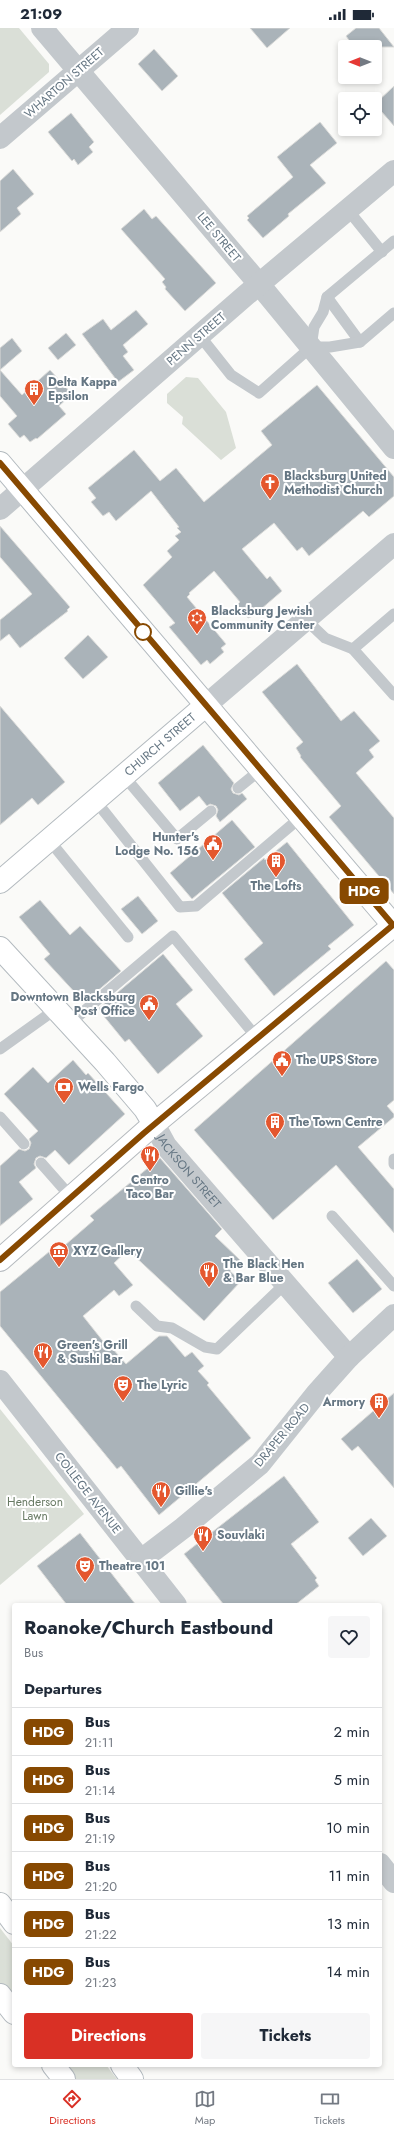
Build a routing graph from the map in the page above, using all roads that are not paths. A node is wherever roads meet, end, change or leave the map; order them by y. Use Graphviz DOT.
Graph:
graph roads {
  1 [pos="42,28"];
  2 [pos="128,28"];
  3 [pos="78,71"];
  4 [pos="0,138"];
  5 [pos="394,171"];
  6 [pos="348,210"];
  7 [pos="394,241"];
  8 [pos="382,252"];
  9 [pos="259,284"];
  10 [pos="327,297"];
  11 [pos="394,313"];
  12 [pos="200,336"];
  13 [pos="360,342"];
  14 [pos="311,347"];
  15 [pos="394,448"];
  16 [pos="0,463"];
  17 [pos="23,490"];
  18 [pos="0,510"];
  19 [pos="394,544"];
  20 [pos="394,614"];
  21 [pos="305,619"];
  22 [pos="353,649"];
  23 [pos="394,695"];
  24 [pos="205,706"];
  25 [pos="260,770"];
  26 [pos="124,776"];
  27 [pos="238,788"];
  28 [pos="95,800"];
  29 [pos="211,811"];
  30 [pos="301,817"];
  31 [pos="49,840"];
  32 [pos="0,882"];
  33 [pos="394,926"];
  34 [pos="128,937"];
  35 [pos="0,948"];
  36 [pos="63,1016"];
  37 [pos="258,1039"];
  38 [pos="0,1049"];
  39 [pos="0,1117"];
  40 [pos="154,1124"];
  41 [pos="24,1144"];
  42 [pos="394,1158"];
  43 [pos="41,1163"];
  44 [pos="394,1164"];
  45 [pos="71,1197"];
  46 [pos="332,1216"];
  47 [pos="0,1260"];
  48 [pos="286,1283"];
  49 [pos="394,1286"];
  50 [pos="136,1306"];
  51 [pos="394,1315"];
  52 [pos="349,1357"];
  53 [pos="0,1381"];
  54 [pos="141,1560"];
  55 [pos="174,1603"];
  56 [pos="382,1867"];
  57 [pos="394,1882"];
  58 [pos="0,1904"];
  59 [pos="12,1920"];
  60 [pos="0,1995"];
  61 [pos="12,2010"];
  62 [pos="55,2067"];
  63 [pos="123,2067"];
  64 [pos="64,2079"];
  65 [pos="132,2079"];
  1 -- 3 [label="street, LEE STREET"];
  2 -- 3 [label="street, WHARTON STREET"];
  3 -- 4 [label="street, WHARTON STREET"];
  3 -- 9 [label="street, LEE STREET"];
  5 -- 6 [label="street, PENN STREET"];
  6 -- 8 [label="lane"];
  6 -- 9 [label="street, PENN STREET"];
  7 -- 8 [label="lane"];
  8 -- 10 [label="lane"];
  9 -- 12 [label="street, PENN STREET"];
  9 -- 14 [label="street, LEE STREET"];
  10 -- 13 [label="lane"];
  10 -- 14 [label="lane"];
  11 -- 13 [label="lane"];
  12 -- 14 [label="lane"];
  12 -- 17 [label="street, PENN STREET"];
  13 -- 14 [label="lane"];
  14 -- 15 [label="street, LEE STREET"];
  16 -- 17 [label="main road"];
  17 -- 18 [label="street, PENN STREET"];
  17 -- 24 [label="main road"];
  19 -- 21 [label="street, CHURCH STREET"];
  20 -- 22 [label="lane"];
  21 -- 22 [label="lane"];
  21 -- 24 [label="street, CHURCH STREET"];
  22 -- 23 [label="lane"];
  24 -- 25 [label="main road"];
  24 -- 26 [label="main road, CHURCH STREET"];
  25 -- 27 [label="lane"];
  25 -- 30 [label="main road"];
  26 -- 28 [label="main road, CHURCH STREET"];
  26 -- 29 [label="lane"];
  28 -- 30 [label="lane"];
  28 -- 31 [label="main road, CHURCH STREET"];
  30 -- 33 [label="main road"];
  31 -- 32 [label="main road, CHURCH STREET"];
  31 -- 34 [label="lane"];
  33 -- 37 [label="main road"];
  35 -- 36 [label="main road, JACKSON STREET"];
  36 -- 37 [label="lane"];
  36 -- 38 [label="lane"];
  36 -- 40 [label="main road, JACKSON STREET"];
  37 -- 40 [label="main road"];
  39 -- 41 [label="lane"];
  40 -- 45 [label="main road"];
  40 -- 48 [label="street, JACKSON STREET"];
  42 -- 44 [label="lane"];
  43 -- 45 [label="lane"];
  45 -- 47 [label="main road"];
  46 -- 49 [label="lane"];
  48 -- 50 [label="lane"];
  48 -- 52 [label="street, JACKSON STREET"];
  51 -- 52 [label="street, DRAPER ROAD"];
  52 -- 54 [label="street, DRAPER ROAD"];
  53 -- 54 [label="street, COLLEGE AVENUE"];
  54 -- 55 [label="street, COLLEGE AVENUE"];
  56 -- 57 [label="street"];
  58 -- 59 [label="main road"];
  60 -- 61 [label="main road"];
  62 -- 64 [label="main road"];
  63 -- 65 [label="main road"];
}
